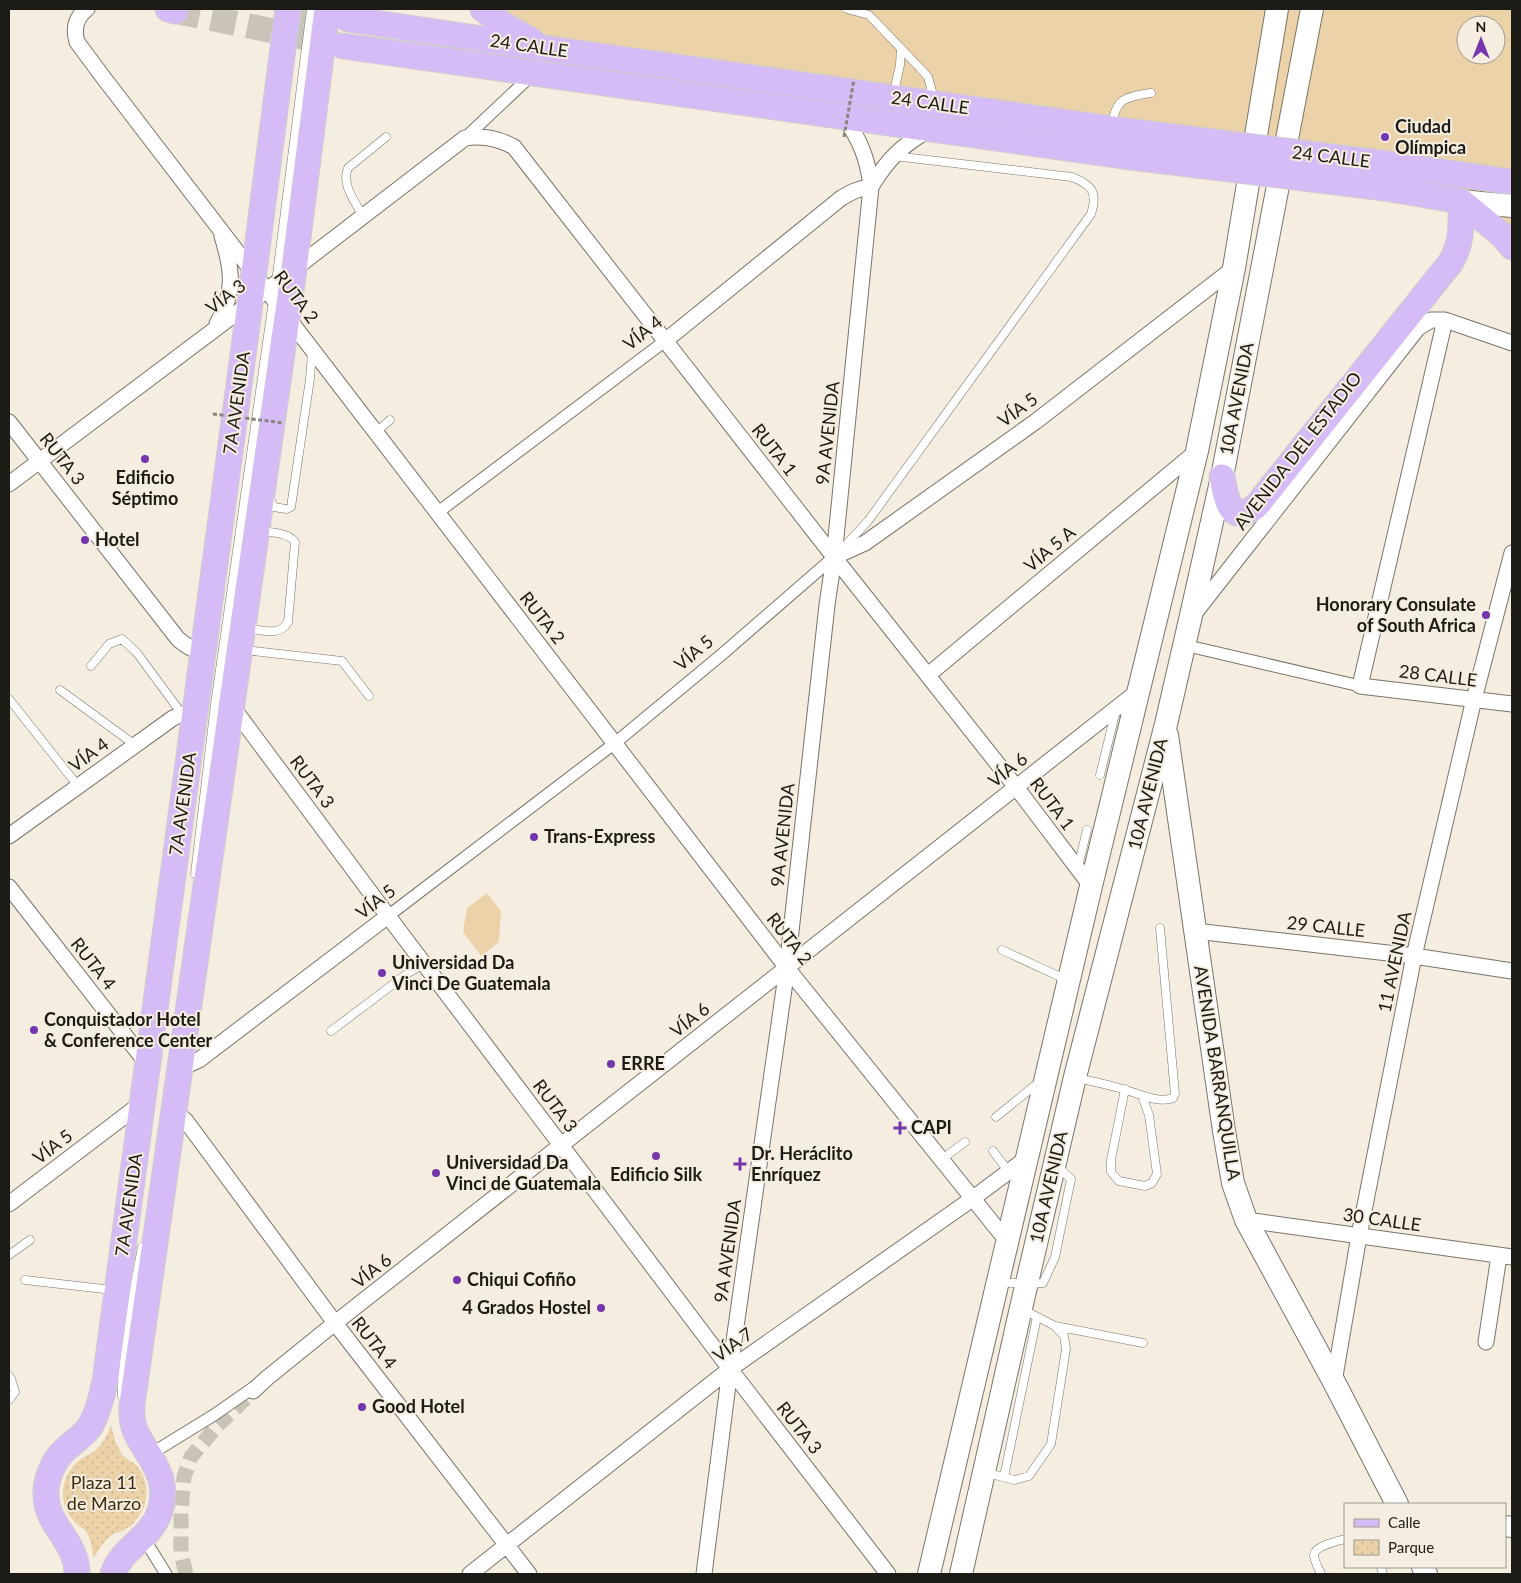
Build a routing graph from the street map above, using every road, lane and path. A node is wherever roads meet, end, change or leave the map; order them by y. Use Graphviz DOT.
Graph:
graph roads {
  1 [pos="87,9"];
  2 [pos="288,9"];
  3 [pos="311,9"];
  4 [pos="388,9"];
  5 [pos="483,9"];
  6 [pos="847,9"];
  7 [pos="1277,9"];
  8 [pos="1312,9"];
  9 [pos="870,12"];
  10 [pos="345,16"];
  11 [pos="1272,37"];
  12 [pos="1306,42"];
  13 [pos="343,46"];
  14 [pos="901,48"];
  15 [pos="550,49"];
  16 [pos="534,73"];
  17 [pos="854,79"];
  18 [pos="1151,93"];
  19 [pos="893,98"];
  20 [pos="935,104"];
  21 [pos="844,127"];
  22 [pos="931,129"];
  23 [pos="1119,130"];
  24 [pos="386,137"];
  25 [pos="465,138"];
  26 [pos="893,156"];
  27 [pos="1512,182"];
  28 [pos="871,187"];
  29 [pos="1461,201"];
  30 [pos="1512,206"];
  31 [pos="363,216"];
  32 [pos="220,230"];
  33 [pos="1512,247"];
  34 [pos="1234,268"];
  35 [pos="271,290"];
  36 [pos="1445,320"];
  37 [pos="214,330"];
  38 [pos="665,341"];
  39 [pos="1512,343"];
  40 [pos="312,350"];
  41 [pos="213,414"];
  42 [pos="390,420"];
  43 [pos="9,422"];
  44 [pos="284,423"];
  45 [pos="376,432"];
  46 [pos="1197,451"];
  47 [pos="40,460"];
  48 [pos="1222,477"];
  49 [pos="9,484"];
  50 [pos="262,486"];
  51 [pos="438,513"];
  52 [pos="256,531"];
  53 [pos="1512,553"];
  54 [pos="834,557"];
  55 [pos="1190,620"];
  56 [pos="241,639"];
  57 [pos="1184,645"];
  58 [pos="203,653"];
  59 [pos="90,666"];
  60 [pos="928,675"];
  61 [pos="1360,686"];
  62 [pos="60,690"];
  63 [pos="1137,692"];
  64 [pos="369,696"];
  65 [pos="9,699"];
  66 [pos="1474,700"];
  67 [pos="1512,704"];
  68 [pos="232,705"];
  69 [pos="1117,708"];
  70 [pos="188,715"];
  71 [pos="1166,724"];
  72 [pos="615,743"];
  73 [pos="135,745"];
  74 [pos="1100,774"];
  75 [pos="78,786"];
  76 [pos="1016,787"];
  77 [pos="1087,830"];
  78 [pos="9,836"];
  79 [pos="1084,878"];
  80 [pos="195,879"];
  81 [pos="9,887"];
  82 [pos="388,916"];
  83 [pos="1160,928"];
  84 [pos="1196,931"];
  85 [pos="1002,950"];
  86 [pos="1414,956"];
  87 [pos="424,964"];
  88 [pos="787,968"];
  89 [pos="1512,971"];
  90 [pos="1069,980"];
  91 [pos="331,1031"];
  92 [pos="176,1034"];
  93 [pos="148,1065"];
  94 [pos="179,1069"];
  95 [pos="1046,1076"];
  96 [pos="1075,1077"];
  97 [pos="1125,1090"];
  98 [pos="1142,1096"];
  99 [pos="143,1102"];
  100 [pos="174,1110"];
  101 [pos="996,1116"];
  102 [pos="1034,1132"];
  103 [pos="965,1142"];
  104 [pos="561,1146"];
  105 [pos="993,1151"];
  106 [pos="1057,1155"];
  107 [pos="1027,1158"];
  108 [pos="942,1160"];
  109 [pos="1009,1172"];
  110 [pos="154,1195"];
  111 [pos="972,1199"];
  112 [pos="9,1204"];
  113 [pos="1246,1220"];
  114 [pos="1359,1236"];
  115 [pos="30,1240"];
  116 [pos="1007,1241"];
  117 [pos="144,1242"];
  118 [pos="9,1255"];
  119 [pos="1506,1256"];
  120 [pos="25,1280"];
  121 [pos="998,1282"];
  122 [pos="1026,1284"];
  123 [pos="118,1291"];
  124 [pos="1029,1313"];
  125 [pos="335,1323"];
  126 [pos="1054,1326"];
  127 [pos="1486,1342"];
  128 [pos="1143,1343"];
  129 [pos="730,1369"];
  130 [pos="9,1376"];
  131 [pos="267,1378"];
  132 [pos="1334,1382"];
  133 [pos="122,1383"];
  134 [pos="254,1391"];
  135 [pos="115,1395"];
  136 [pos="9,1400"];
  137 [pos="132,1420"];
  138 [pos="149,1455"];
  139 [pos="994,1474"];
  140 [pos="1396,1503"];
  141 [pos="142,1538"];
  142 [pos="1344,1538"];
  143 [pos="508,1546"];
  144 [pos="77,1574"];
  145 [pos="113,1574"];
  146 [pos="166,1574"];
  147 [pos="470,1574"];
  148 [pos="529,1574"];
  149 [pos="704,1574"];
  150 [pos="888,1574"];
  151 [pos="929,1574"];
  152 [pos="961,1574"];
  153 [pos="1321,1574"];
  1 -- 32 [label="street, RUTA 2"];
  2 -- 35 [label="main road, 7A AVENIDA"];
  3 -- 35 [label="lane"];
  4 -- 10 [label="main road"];
  5 -- 15 [label="main road"];
  6 -- 9 [label="lane"];
  7 -- 11 [label="main road, 10A AVENIDA"];
  8 -- 12 [label="main road, 10A AVENIDA"];
  9 -- 14 [label="lane"];
  10 -- 15 [label="main road, 24 CALLE"];
  10 -- 35 [label="main road, 7A AVENIDA"];
  11 -- 12 [label="main road"];
  11 -- 34 [label="main road, 10A AVENIDA"];
  12 -- 48 [label="main road, 10A AVENIDA"];
  13 -- 16 [label="main road, 24 CALLE"];
  14 -- 19 [label="lane"];
  14 -- 20 [label="lane"];
  15 -- 19 [label="main road, 24 CALLE"];
  16 -- 21 [label="main road, 24 CALLE"];
  16 -- 25 [label="street"];
  17 -- 21 [label="path, bridge"];
  18 -- 23 [label="lane"];
  19 -- 20 [label="main road, 24 CALLE"];
  20 -- 23 [label="main road, 24 CALLE"];
  21 -- 22 [label="main road, 24 CALLE"];
  21 -- 28 [label="street, 9A AVENIDA"];
  22 -- 26 [label="street, 9A AVENIDA"];
  22 -- 29 [label="main road, 24 CALLE, bridge"];
  23 -- 27 [label="main road, 24 CALLE, bridge"];
  24 -- 31 [label="lane"];
  25 -- 31 [label="street, VÍA 3"];
  25 -- 38 [label="street, RUTA 1"];
  26 -- 28 [label="street, 9A AVENIDA"];
  26 -- 54 [label="lane"];
  28 -- 38 [label="street, VÍA 4"];
  28 -- 54 [label="street, 9A AVENIDA"];
  29 -- 30 [label="main road"];
  29 -- 33 [label="main road"];
  29 -- 48 [label="main road"];
  31 -- 35 [label="street, VÍA 3"];
  32 -- 35 [label="street, RUTA 2"];
  32 -- 37 [label="street"];
  34 -- 46 [label="main road, 10A AVENIDA"];
  34 -- 54 [label="street, VÍA 5"];
  35 -- 37 [label="street, VÍA 3"];
  35 -- 40 [label="street, RUTA 2"];
  35 -- 50 [label="main road, 7A AVENIDA"];
  35 -- 58 [label="main road, 7A AVENIDA"];
  35 -- 80 [label="lane"];
  36 -- 39 [label="street"];
  36 -- 55 [label="street, AVENIDA DEL ESTADIO"];
  36 -- 61 [label="street"];
  37 -- 47 [label="street, VÍA 3"];
  38 -- 51 [label="street, VÍA 4"];
  38 -- 54 [label="street, RUTA 1"];
  40 -- 45 [label="street, RUTA 2"];
  40 -- 50 [label="lane"];
  41 -- 44 [label="path, bridge"];
  42 -- 45 [label="lane"];
  43 -- 47 [label="street, RUTA 3"];
  45 -- 51 [label="street, RUTA 2"];
  46 -- 60 [label="street, VÍA 5 A"];
  46 -- 63 [label="main road, 10A AVENIDA"];
  47 -- 49 [label="street, VÍA 3"];
  47 -- 58 [label="street, RUTA 3"];
  48 -- 55 [label="main road, 10A AVENIDA"];
  50 -- 52 [label="main road, 7A AVENIDA"];
  51 -- 72 [label="street, RUTA 2"];
  52 -- 56 [label="main road, 7A AVENIDA"];
  52 -- 56 [label="lane"];
  53 -- 66 [label="street, 11 AVENIDA"];
  54 -- 60 [label="street, RUTA 1"];
  54 -- 72 [label="street, VÍA 5"];
  54 -- 88 [label="street, 9A AVENIDA"];
  55 -- 57 [label="main road, 10A AVENIDA"];
  56 -- 64 [label="lane"];
  56 -- 68 [label="main road, 7A AVENIDA"];
  57 -- 61 [label="street"];
  57 -- 71 [label="main road, 10A AVENIDA"];
  58 -- 70 [label="main road, 7A AVENIDA"];
  59 -- 70 [label="lane"];
  60 -- 76 [label="street, RUTA 1"];
  61 -- 66 [label="street, 28 CALLE"];
  62 -- 73 [label="lane"];
  63 -- 69 [label="street, VÍA 6"];
  63 -- 79 [label="main road, 10A AVENIDA"];
  65 -- 75 [label="lane"];
  66 -- 67 [label="street, 28 CALLE"];
  66 -- 86 [label="street, 11 AVENIDA"];
  68 -- 82 [label="street, RUTA 3"];
  68 -- 94 [label="main road, 7A AVENIDA"];
  69 -- 74 [label="lane"];
  69 -- 76 [label="street, VÍA 6"];
  70 -- 73 [label="street, VÍA 4"];
  70 -- 93 [label="main road, 7A AVENIDA"];
  71 -- 84 [label="main road, AVENIDA BARRANQUILLA"];
  71 -- 96 [label="main road, 10A AVENIDA"];
  72 -- 82 [label="street, VÍA 5"];
  72 -- 88 [label="street, RUTA 2"];
  73 -- 75 [label="street, VÍA 4"];
  75 -- 78 [label="street, VÍA 4"];
  76 -- 79 [label="street, RUTA 1"];
  76 -- 88 [label="street, VÍA 6"];
  77 -- 79 [label="lane"];
  79 -- 90 [label="main road, 10A AVENIDA"];
  81 -- 93 [label="street, RUTA 4"];
  82 -- 87 [label="street, RUTA 3"];
  82 -- 94 [label="street, VÍA 5"];
  83 -- 98 [label="lane"];
  84 -- 86 [label="street, 29 CALLE"];
  84 -- 113 [label="main road, AVENIDA BARRANQUILLA"];
  85 -- 90 [label="lane"];
  86 -- 89 [label="street, 29 CALLE"];
  86 -- 114 [label="street, 11 AVENIDA"];
  87 -- 91 [label="lane"];
  87 -- 104 [label="street, RUTA 3"];
  88 -- 104 [label="street, VÍA 6"];
  88 -- 108 [label="street, RUTA 2"];
  88 -- 129 [label="street, 9A AVENIDA"];
  90 -- 95 [label="main road, 10A AVENIDA"];
  92 -- 110 [label="lane"];
  93 -- 99 [label="main road, 7A AVENIDA"];
  94 -- 100 [label="main road, 7A AVENIDA"];
  95 -- 101 [label="lane"];
  95 -- 102 [label="main road, 10A AVENIDA"];
  96 -- 97 [label="lane"];
  96 -- 106 [label="main road, 10A AVENIDA"];
  97 -- 98 [label="lane"];
  97 -- 98 [label="lane"];
  99 -- 112 [label="street, VÍA 5"];
  99 -- 123 [label="main road, 7A AVENIDA"];
  100 -- 125 [label="street, RUTA 4"];
  100 -- 137 [label="main road, 7A AVENIDA"];
  102 -- 106 [label="main road"];
  102 -- 107 [label="main road, 10A AVENIDA"];
  103 -- 108 [label="lane"];
  104 -- 125 [label="street, VÍA 6"];
  104 -- 129 [label="street, RUTA 3"];
  105 -- 109 [label="lane"];
  106 -- 122 [label="main road, 10A AVENIDA"];
  107 -- 109 [label="street, VÍA 7"];
  107 -- 116 [label="main road, 10A AVENIDA"];
  108 -- 111 [label="street, RUTA 2"];
  109 -- 111 [label="street, VÍA 7"];
  111 -- 116 [label="street, RUTA 2"];
  111 -- 129 [label="street, VÍA 7"];
  113 -- 114 [label="street, 30 CALLE"];
  113 -- 132 [label="main road, AVENIDA BARRANQUILLA"];
  114 -- 119 [label="street, 30 CALLE"];
  114 -- 132 [label="street, 11 AVENIDA"];
  115 -- 118 [label="lane"];
  116 -- 121 [label="main road, 10A AVENIDA"];
  117 -- 133 [label="lane"];
  119 -- 127 [label="street"];
  120 -- 123 [label="lane"];
  121 -- 122 [label="lane"];
  121 -- 151 [label="main road, 10A AVENIDA"];
  122 -- 124 [label="main road, 10A AVENIDA"];
  123 -- 144 [label="main road, 7A AVENIDA"];
  124 -- 126 [label="lane"];
  124 -- 139 [label="main road, 10A AVENIDA"];
  125 -- 131 [label="street, VÍA 6"];
  125 -- 143 [label="street, RUTA 4"];
  126 -- 128 [label="lane"];
  126 -- 139 [label="lane"];
  129 -- 143 [label="street, VÍA 7"];
  129 -- 149 [label="street, 9A AVENIDA"];
  129 -- 150 [label="street, RUTA 3"];
  130 -- 136 [label="lane"];
  131 -- 134 [label="street, VÍA 6"];
  131 -- 138 [label="street, VÍA 6"];
  132 -- 140 [label="main road, AVENIDA BARRANQUILLA"];
  133 -- 135 [label="lane"];
  133 -- 137 [label="lane"];
  137 -- 138 [label="main road, 7A AVENIDA"];
  138 -- 141 [label="main road, 7A AVENIDA"];
  139 -- 152 [label="main road, 10A AVENIDA"];
  141 -- 145 [label="main road, 7A AVENIDA"];
  141 -- 146 [label="street"];
  142 -- 153 [label="lane"];
  143 -- 147 [label="street, VÍA 7"];
  143 -- 148 [label="street, RUTA 4"];
}
